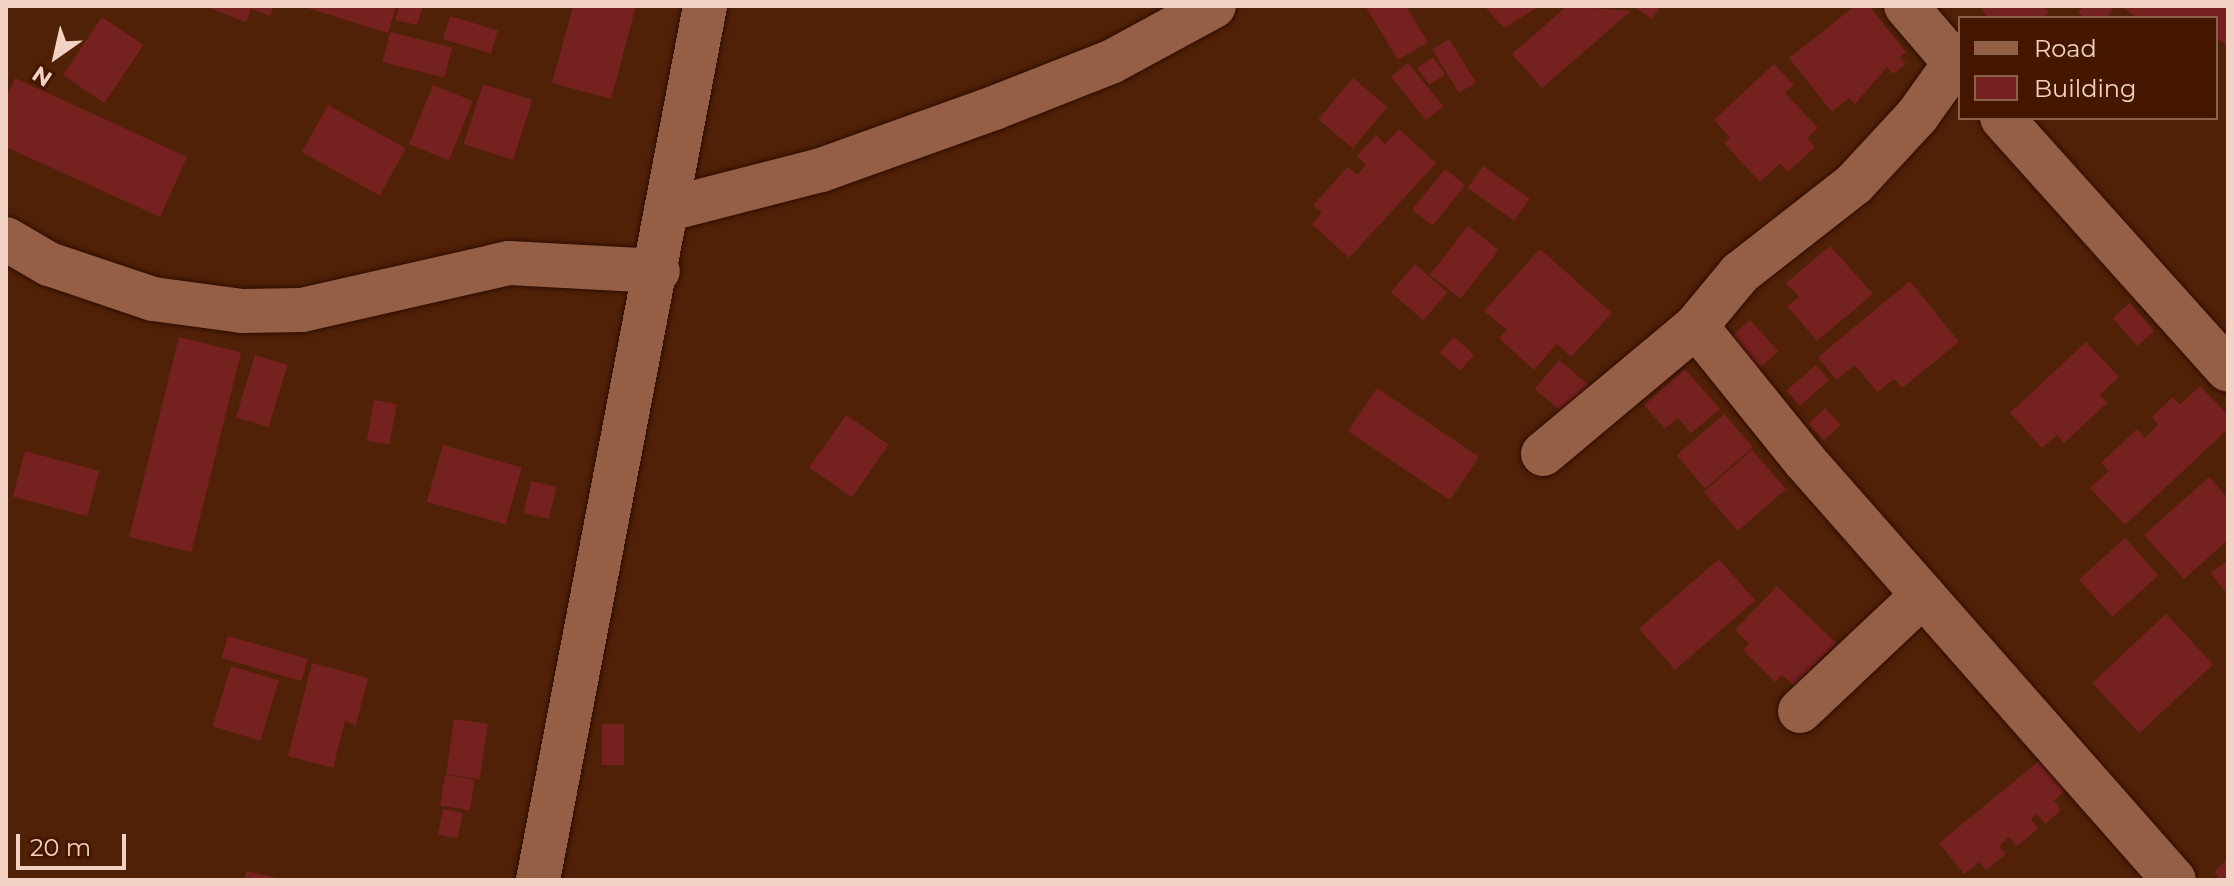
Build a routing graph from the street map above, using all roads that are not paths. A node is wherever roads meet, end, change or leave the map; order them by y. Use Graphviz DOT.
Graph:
graph roads {
  1 [pos="705,6"];
  2 [pos="1214,6"];
  3 [pos="1906,6"];
  4 [pos="1957,66"];
  5 [pos="2004,120"];
  6 [pos="669,209"];
  7 [pos="6,239"];
  8 [pos="658,271"];
  9 [pos="1696,326"];
  10 [pos="2228,370"];
  11 [pos="1543,454"];
  12 [pos="1923,595"];
  13 [pos="1800,711"];
  14 [pos="538,880"];
  15 [pos="2174,880"];
  1 -- 6 [label="street"];
  2 -- 6 [label="street"];
  3 -- 4 [label="street"];
  4 -- 9 [label="street"];
  5 -- 10 [label="street"];
  6 -- 8 [label="street"];
  7 -- 8 [label="street"];
  8 -- 14 [label="street"];
  9 -- 11 [label="street"];
  9 -- 12 [label="street"];
  12 -- 13 [label="street"];
  12 -- 15 [label="street"];
}
